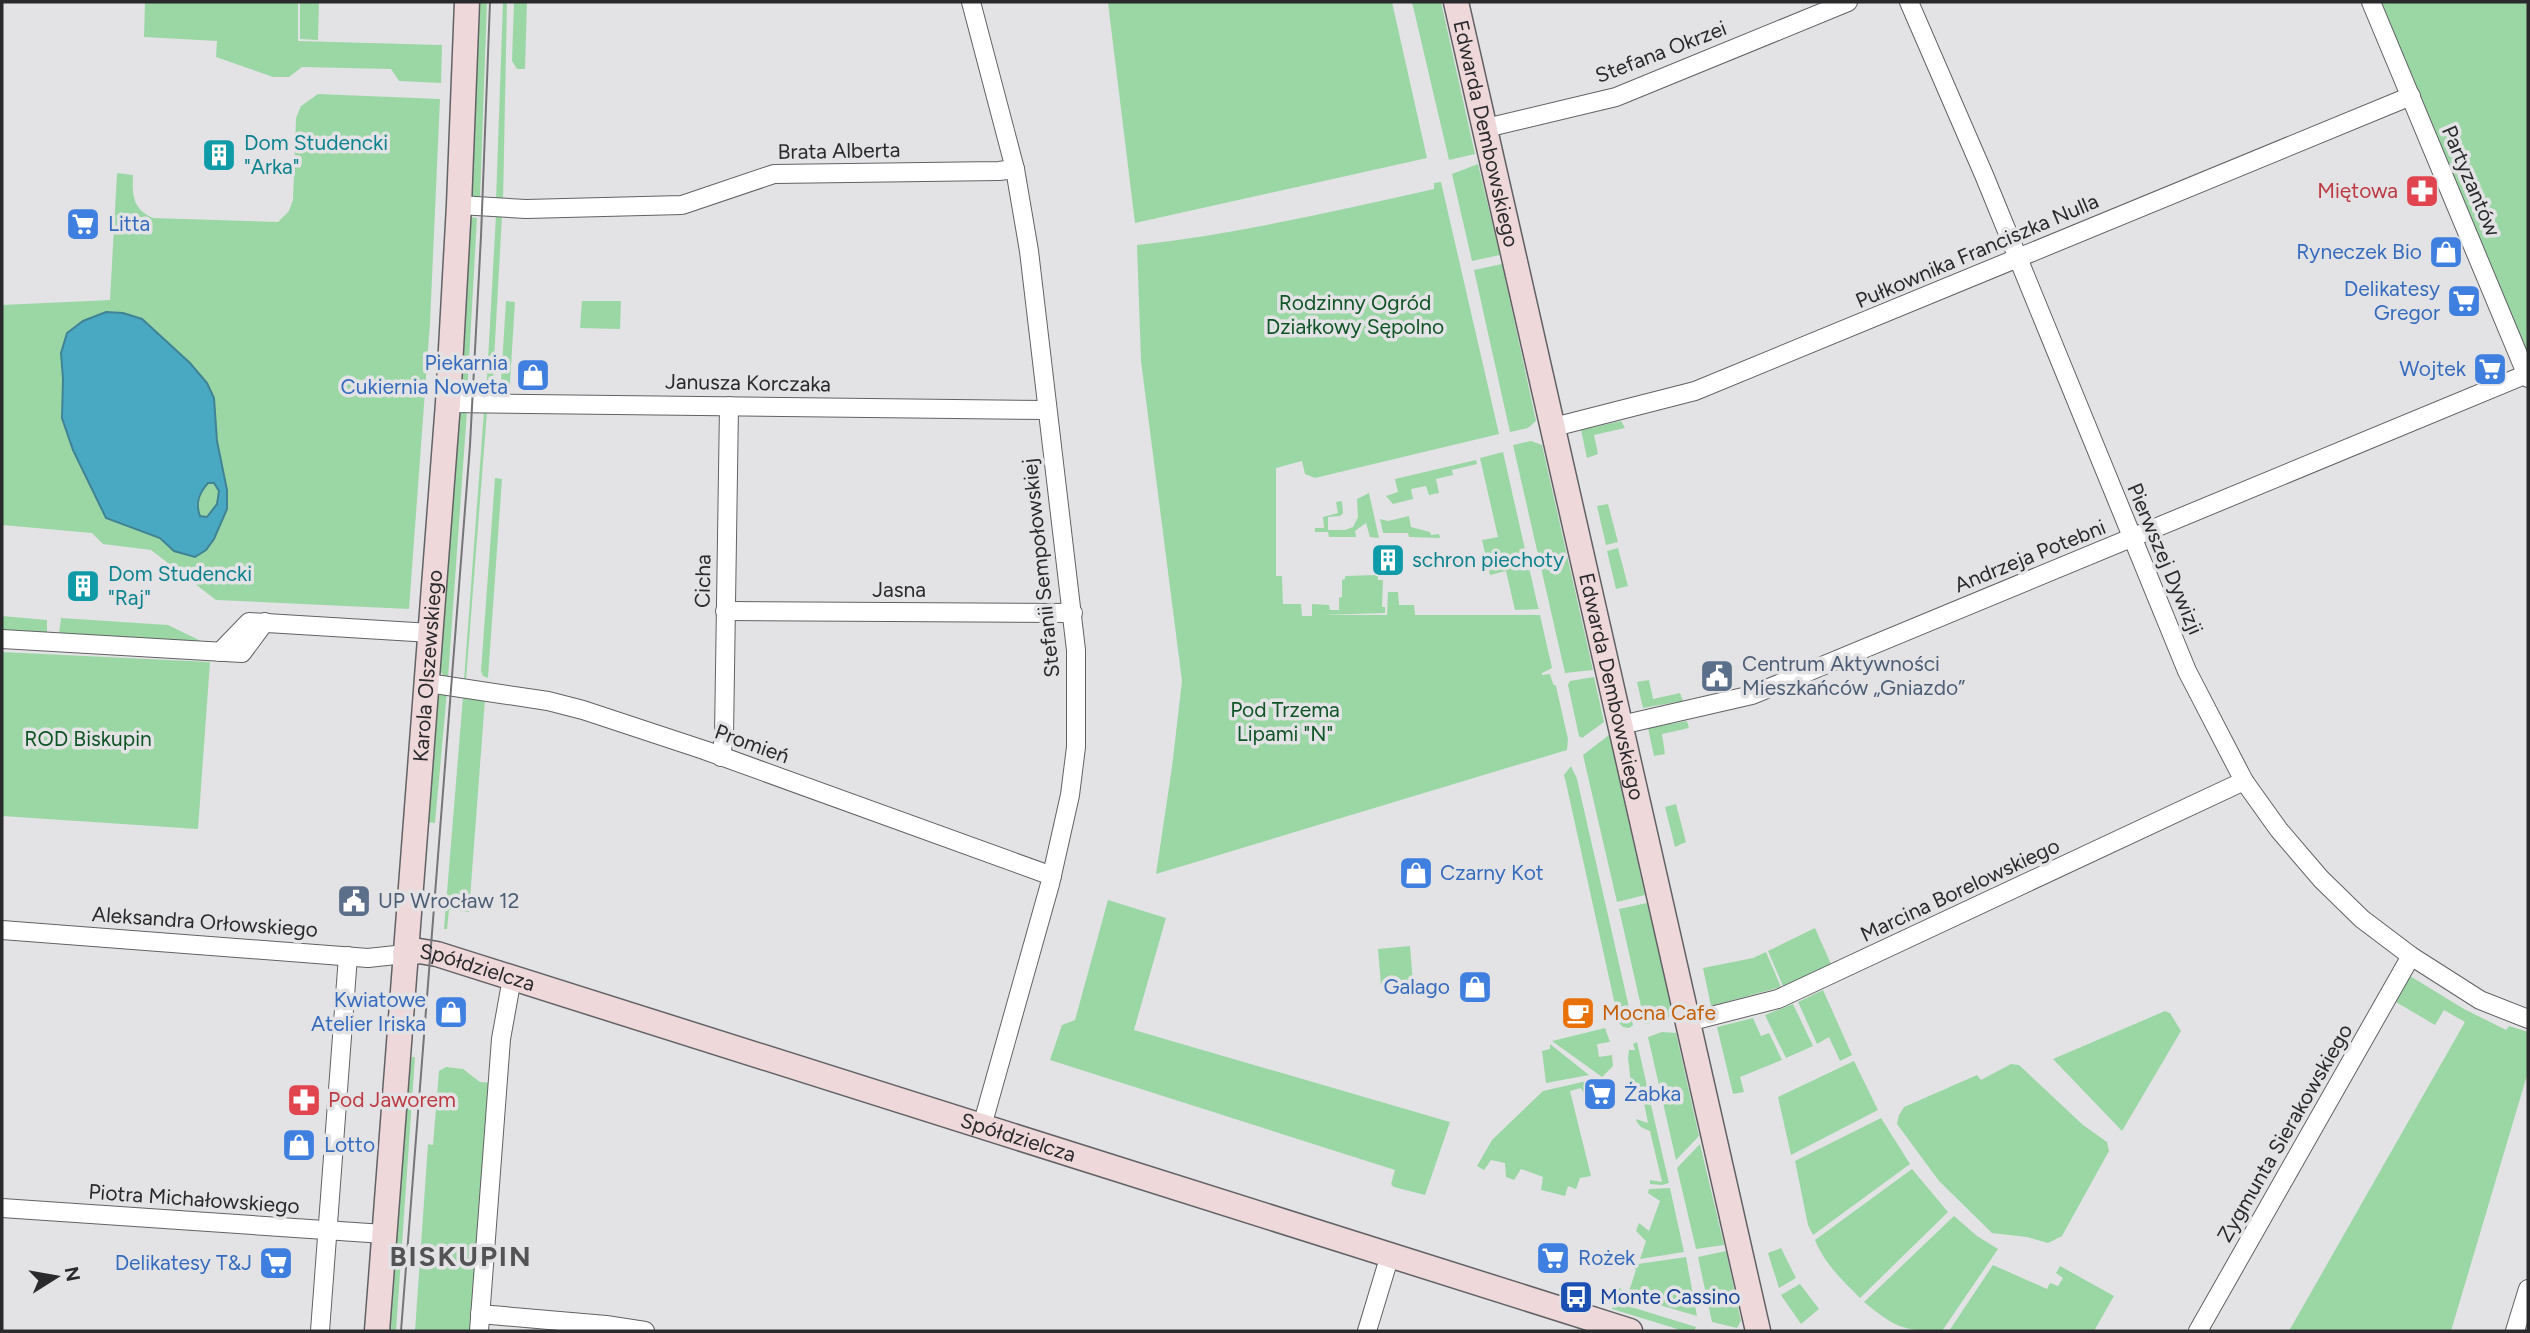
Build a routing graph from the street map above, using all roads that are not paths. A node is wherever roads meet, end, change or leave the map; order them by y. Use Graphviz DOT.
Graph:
graph roads {
  1 [pos="467,2"];
  2 [pos="971,2"];
  3 [pos="1456,2"];
  4 [pos="1848,2"];
  5 [pos="1909,2"];
  6 [pos="2371,2"];
  7 [pos="2411,96"];
  8 [pos="1486,128"];
  9 [pos="1016,169"];
  10 [pos="459,205"];
  11 [pos="2018,258"];
  12 [pos="2527,376"];
  13 [pos="448,403"];
  14 [pos="729,406"];
  15 [pos="1047,410"];
  16 [pos="1553,427"];
  17 [pos="2132,539"];
  18 [pos="725,611"];
  19 [pos="1073,613"];
  20 [pos="431,633"];
  21 [pos="2,639"];
  22 [pos="428,683"];
  23 [pos="1622,725"];
  24 [pos="721,757"];
  25 [pos="2244,781"];
  26 [pos="1052,876"];
  27 [pos="2,930"];
  28 [pos="405,954"];
  29 [pos="348,956"];
  30 [pos="2411,957"];
  31 [pos="512,978"];
  32 [pos="2528,1019"];
  33 [pos="1688,1022"];
  34 [pos="982,1126"];
  35 [pos="2,1208"];
  36 [pos="327,1231"];
  37 [pos="383,1234"];
  38 [pos="1390,1255"];
  39 [pos="2528,1289"];
  40 [pos="480,1323"];
  41 [pos="320,1331"];
  42 [pos="377,1331"];
  43 [pos="645,1331"];
  44 [pos="1367,1331"];
  45 [pos="1630,1331"];
  46 [pos="1758,1331"];
  47 [pos="2198,1331"];
  48 [pos="2515,1331"];
  1 -- 10 [label="street, Karola Olszewskiego"];
  2 -- 9 [label="street, Stefanii Sempołowskiej"];
  3 -- 8 [label="street, Edwarda Dembowskiego"];
  4 -- 8 [label="street, Stefana Okrzei"];
  5 -- 11 [label="street, Pierwszej Dywizji"];
  6 -- 7 [label="street, Partyzantów"];
  7 -- 11 [label="street, Pułkownika Franciszka Nulla"];
  7 -- 12 [label="street, Partyzantów"];
  8 -- 16 [label="street, Edwarda Dembowskiego"];
  9 -- 10 [label="street, Brata Alberta"];
  9 -- 15 [label="street, Stefanii Sempołowskiej"];
  10 -- 13 [label="street, Karola Olszewskiego"];
  11 -- 16 [label="street, Pułkownika Franciszka Nulla"];
  11 -- 17 [label="street, Pierwszej Dywizji"];
  12 -- 17 [label="street, Andrzeja Potebni"];
  13 -- 14 [label="street, Janusza Korczaka"];
  13 -- 20 [label="street, Karola Olszewskiego"];
  14 -- 15 [label="street, Janusza Korczaka"];
  14 -- 18 [label="street, Cicha"];
  15 -- 19 [label="street, Stefanii Sempołowskiej"];
  16 -- 23 [label="street, Edwarda Dembowskiego"];
  17 -- 23 [label="street, Andrzeja Potebni"];
  17 -- 25 [label="street, Pierwszej Dywizji"];
  18 -- 19 [label="street, Jasna"];
  18 -- 24 [label="street, Cicha"];
  19 -- 26 [label="street, Stefanii Sempołowskiej"];
  20 -- 21 [label="street"];
  20 -- 22 [label="street, Karola Olszewskiego"];
  22 -- 24 [label="street, Promień"];
  22 -- 28 [label="street, Karola Olszewskiego"];
  23 -- 33 [label="street, Edwarda Dembowskiego"];
  24 -- 26 [label="street, Promień"];
  25 -- 30 [label="street, Pierwszej Dywizji"];
  25 -- 33 [label="street, Marcina Borelowskiego"];
  26 -- 34 [label="street, Stefanii Sempołowskiej"];
  27 -- 29 [label="street, Aleksandra Orłowskiego"];
  28 -- 29 [label="street, Aleksandra Orłowskiego"];
  28 -- 31 [label="street, Spółdzielcza"];
  28 -- 37 [label="street, Karola Olszewskiego"];
  29 -- 36 [label="street"];
  30 -- 32 [label="street, Pierwszej Dywizji"];
  30 -- 47 [label="street, Zygmunta Sierakowskiego"];
  31 -- 34 [label="street, Spółdzielcza"];
  31 -- 40 [label="street"];
  33 -- 46 [label="street, Edwarda Dembowskiego"];
  34 -- 38 [label="street, Spółdzielcza"];
  35 -- 36 [label="street, Piotra Michałowskiego"];
  36 -- 37 [label="street, Piotra Michałowskiego"];
  36 -- 41 [label="street"];
  37 -- 42 [label="street, Karola Olszewskiego"];
  38 -- 44 [label="street"];
  38 -- 45 [label="street, Spółdzielcza"];
  39 -- 48 [label="street"];
  40 -- 43 [label="street"];
}
